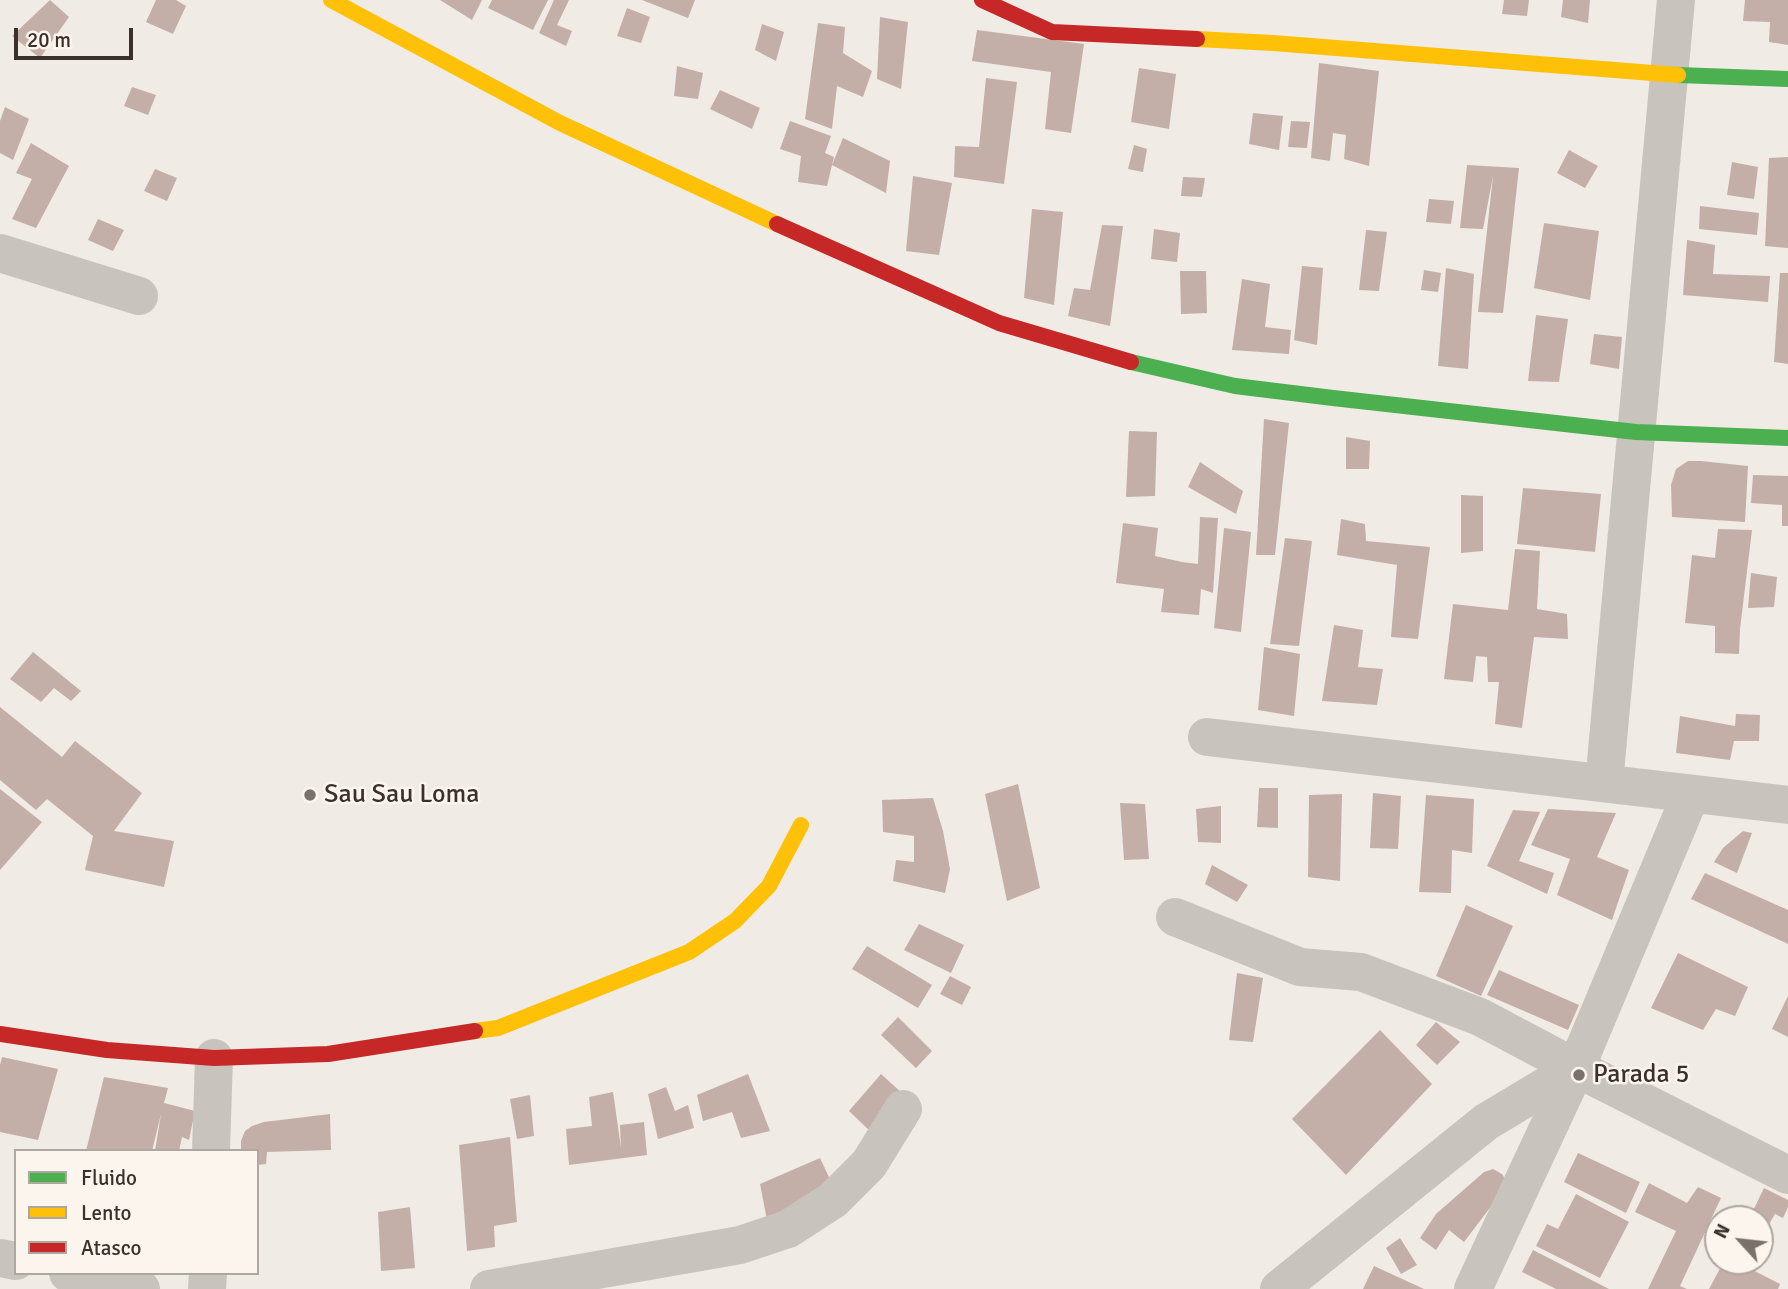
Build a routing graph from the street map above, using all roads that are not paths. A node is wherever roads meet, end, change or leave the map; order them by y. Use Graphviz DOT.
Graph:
graph roads {
  1 [pos="331,0"];
  2 [pos="982,0"];
  3 [pos="1676,0"];
  4 [pos="1669,75"];
  5 [pos="1788,79"];
  6 [pos="0,253"];
  7 [pos="139,296"];
  8 [pos="1636,432"];
  9 [pos="1788,438"];
  10 [pos="1207,737"];
  11 [pos="1604,783"];
  12 [pos="1691,794"];
  13 [pos="1788,805"];
  14 [pos="801,825"];
  15 [pos="1175,917"];
  16 [pos="0,1034"];
  17 [pos="214,1058"];
  18 [pos="1576,1068"];
  19 [pos="903,1109"];
  20 [pos="211,1149"];
  21 [pos="1788,1175"];
  22 [pos="77,1275"];
  23 [pos="141,1289"];
  24 [pos="489,1289"];
  25 [pos="1279,1289"];
  26 [pos="1474,1289"];
  1 -- 8 [label="street"];
  2 -- 4 [label="street"];
  3 -- 4 [label="street"];
  4 -- 5 [label="street"];
  4 -- 8 [label="street"];
  6 -- 7 [label="street"];
  8 -- 9 [label="street"];
  8 -- 11 [label="street"];
  10 -- 11 [label="street"];
  11 -- 12 [label="street"];
  12 -- 13 [label="street"];
  12 -- 18 [label="street"];
  14 -- 17 [label="street"];
  15 -- 18 [label="street"];
  16 -- 17 [label="street"];
  17 -- 20 [label="street"];
  18 -- 21 [label="street"];
  18 -- 25 [label="street"];
  18 -- 26 [label="street"];
  19 -- 24 [label="street"];
  22 -- 23 [label="street"];
}
